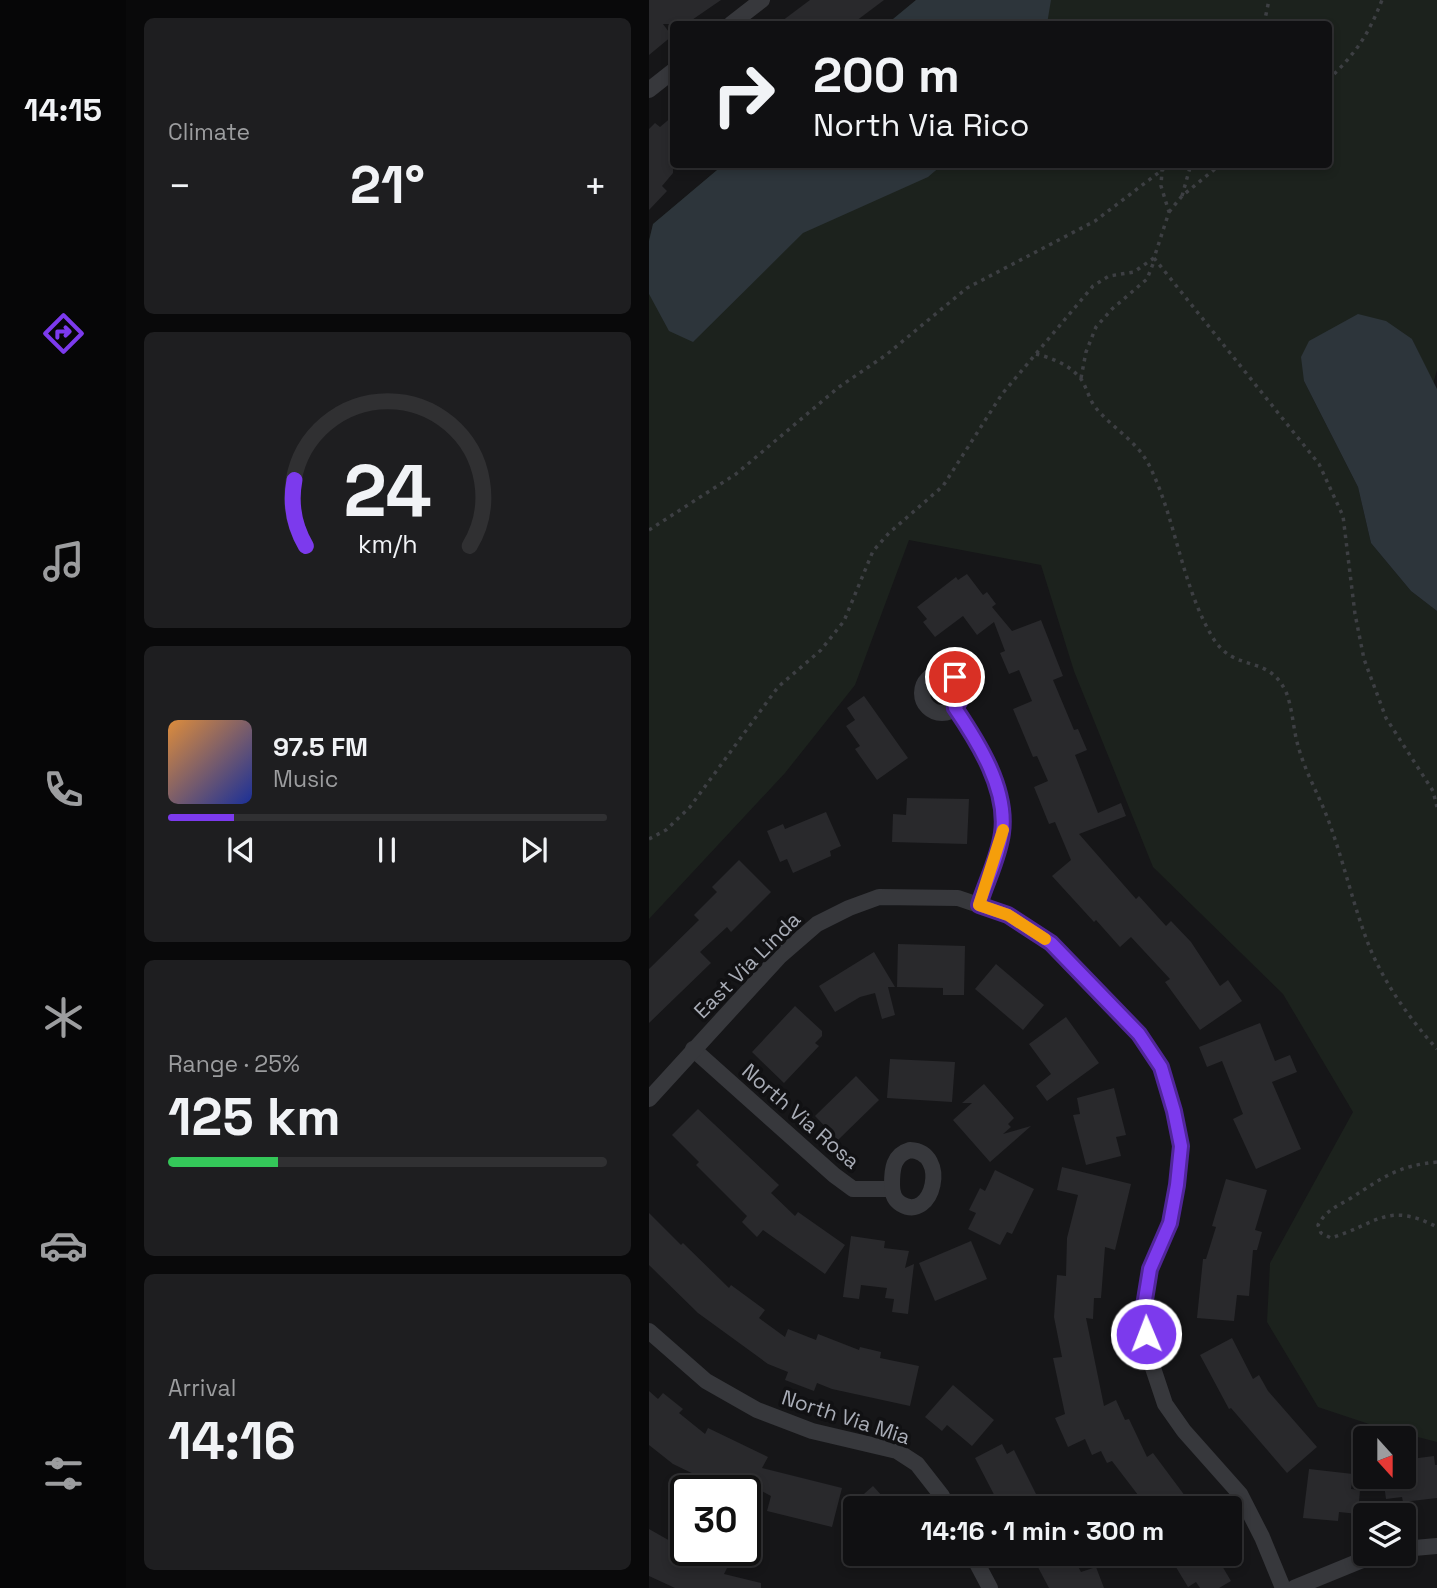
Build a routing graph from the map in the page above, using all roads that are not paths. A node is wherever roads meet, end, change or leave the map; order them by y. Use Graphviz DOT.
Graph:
graph roads {
  1 [pos="762,0"];
  2 [pos="735,21"];
  3 [pos="670,73"];
  4 [pos="649,90"];
  5 [pos="955,708"];
  6 [pos="979,905"];
  7 [pos="693,1049"];
  8 [pos="649,1099"];
  9 [pos="892,1189"];
  10 [pos="649,1331"];
  11 [pos="942,1496"];
  12 [pos="1437,1546"];
  13 [pos="1416,1548"];
  14 [pos="1353,1564"];
  15 [pos="978,1566"];
  16 [pos="990,1588"];
  17 [pos="1283,1588"];
  18 [pos="1294,1588"];
  1 -- 2 [label="street"];
  3 -- 4 [label="street"];
  5 -- 6 [label="street"];
  6 -- 7 [label="street, East Via Linda"];
  6 -- 17 [label="street, East Via Linda"];
  7 -- 8 [label="street, East Via Linda"];
  7 -- 9 [label="street, North Via Rosa"];
  10 -- 11 [label="street, North Via Mia"];
  12 -- 13 [label="street"];
  14 -- 18 [label="street"];
  15 -- 16 [label="street"];
}
